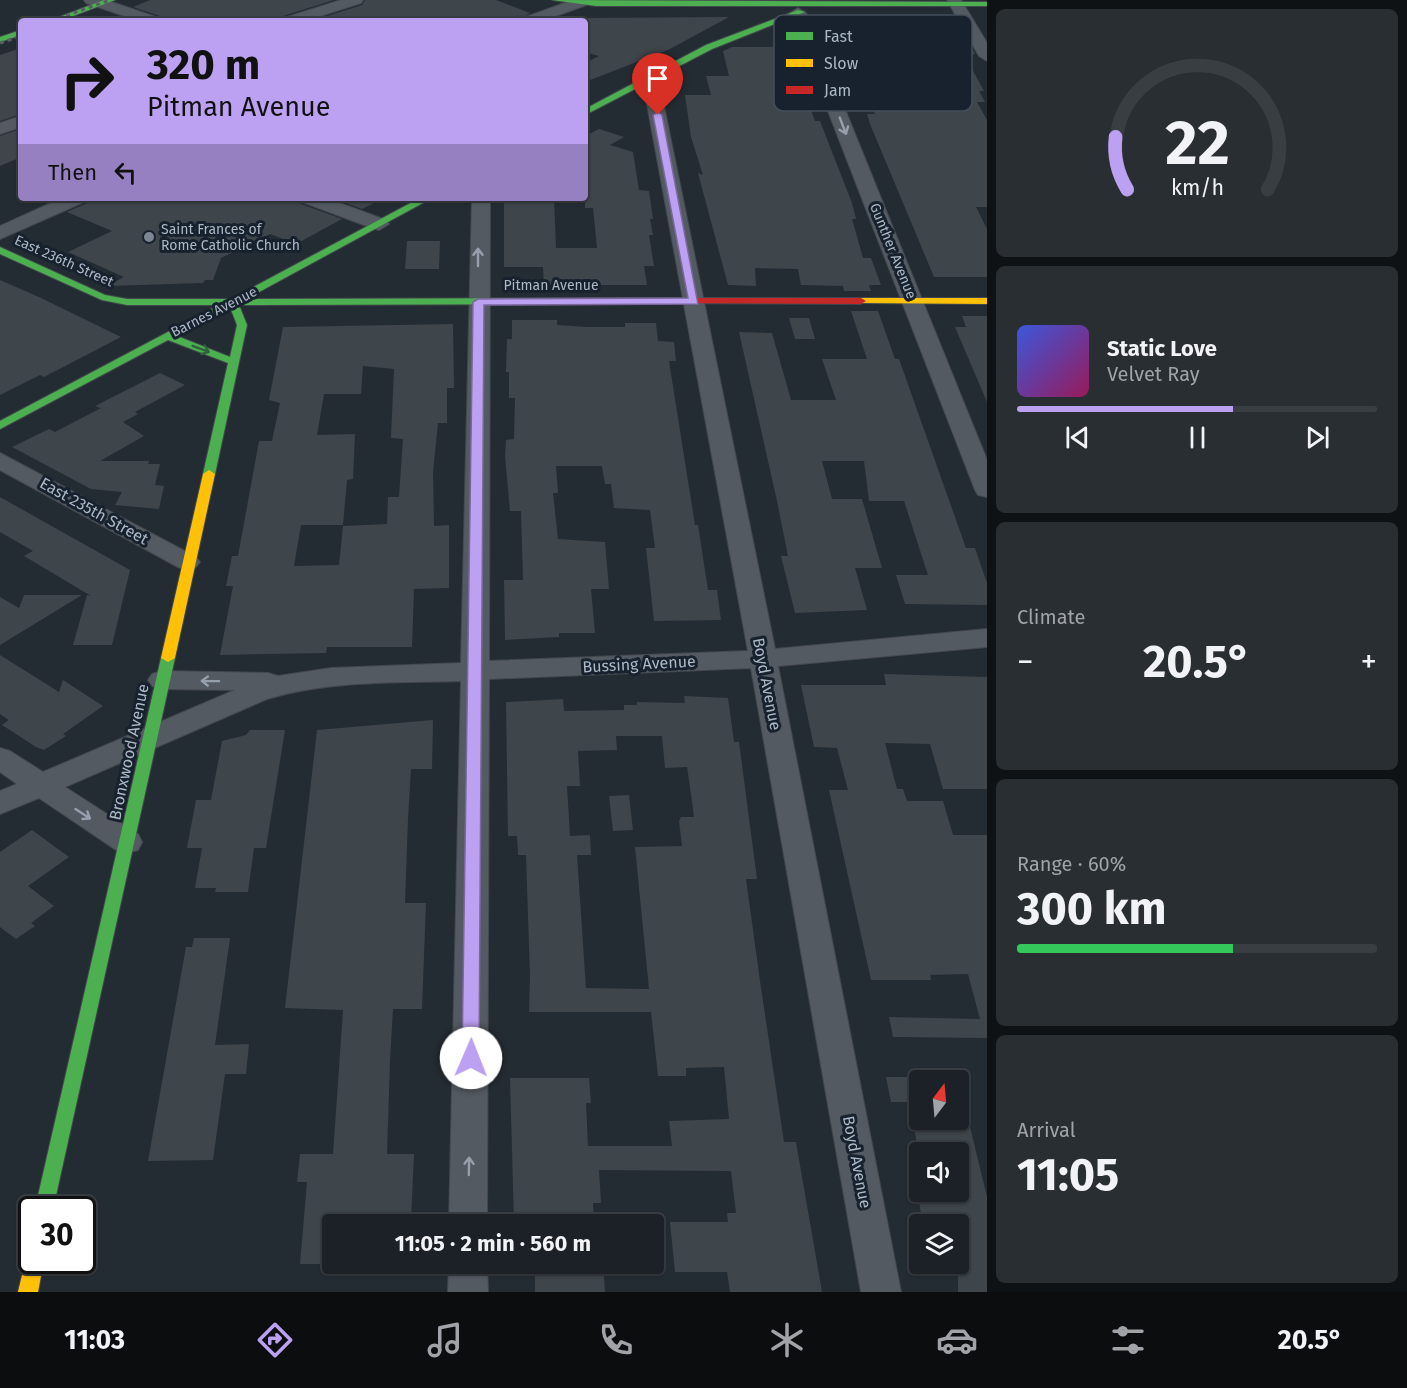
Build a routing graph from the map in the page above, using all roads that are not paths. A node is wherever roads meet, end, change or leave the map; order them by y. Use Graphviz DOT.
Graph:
graph roads {
  1 [pos="356,0"];
  2 [pos="556,0"];
  3 [pos="101,1"];
  4 [pos="582,2"];
  5 [pos="830,2"];
  6 [pos="955,2"];
  7 [pos="987,4"];
  8 [pos="798,13"];
  9 [pos="793,15"];
  10 [pos="963,15"];
  11 [pos="59,18"];
  12 [pos="146,18"];
  13 [pos="299,18"];
  14 [pos="537,18"];
  15 [pos="774,22"];
  16 [pos="972,31"];
  17 [pos="18,33"];
  18 [pos="0,40"];
  19 [pos="987,56"];
  20 [pos="650,77"];
  21 [pos="588,110"];
  22 [pos="837,111"];
  23 [pos="18,121"];
  24 [pos="0,129"];
  25 [pos="70,201"];
  26 [pos="317,201"];
  27 [pos="421,201"];
  28 [pos="481,201"];
  29 [pos="379,224"];
  30 [pos="0,233"];
  31 [pos="0,250"];
  32 [pos="115,301"];
  33 [pos="914,301"];
  34 [pos="987,301"];
  35 [pos="478,302"];
  36 [pos="694,302"];
  37 [pos="233,303"];
  38 [pos="167,336"];
  39 [pos="234,362"];
  40 [pos="0,426"];
  41 [pos="0,460"];
  42 [pos="987,490"];
  43 [pos="188,562"];
  44 [pos="987,638"];
  45 [pos="763,659"];
  46 [pos="476,672"];
  47 [pos="162,680"];
  48 [pos="290,682"];
  49 [pos="149,738"];
  50 [pos="0,758"];
  51 [pos="40,785"];
  52 [pos="0,803"];
  53 [pos="127,842"];
  54 [pos="47,1196"];
  55 [pos="468,1214"];
  56 [pos="31,1274"];
  57 [pos="468,1274"];
  58 [pos="28,1292"];
  59 [pos="468,1292"];
  60 [pos="881,1292"];
  1 -- 13 [label="street"];
  2 -- 4 [label="street"];
  3 -- 11 [label="street"];
  3 -- 12 [label="street"];
  4 -- 5 [label="street"];
  4 -- 14 [label="street"];
  5 -- 6 [label="street"];
  5 -- 8 [label="street"];
  6 -- 7 [label="street"];
  6 -- 10 [label="street"];
  8 -- 9 [label="street"];
  15 -- 20 [label="street"];
  16 -- 19 [label="street"];
  17 -- 18 [label="street"];
  20 -- 21 [label="street"];
  20 -- 36 [label="street, Boyd Avenue"];
  22 -- 33 [label="street, Gunther Avenue, one-way"];
  23 -- 24 [label="street"];
  25 -- 30 [label="street"];
  26 -- 29 [label="street"];
  27 -- 29 [label="street, Barnes Avenue"];
  35 -- 28 [label="street, one-way"];
  29 -- 37 [label="street, Barnes Avenue"];
  31 -- 32 [label="street, East 236th Street"];
  32 -- 37 [label="street, Pitman Avenue"];
  33 -- 34 [label="street, Pitman Avenue"];
  33 -- 36 [label="street, Pitman Avenue"];
  33 -- 42 [label="street, Gunther Avenue"];
  35 -- 36 [label="street, Pitman Avenue"];
  35 -- 37 [label="street, Pitman Avenue"];
  35 -- 46 [label="street"];
  36 -- 45 [label="street, Boyd Avenue"];
  37 -- 38 [label="street, Barnes Avenue"];
  37 -- 39 [label="street, Bronxwood Avenue"];
  38 -- 39 [label="street, one-way"];
  38 -- 40 [label="street, Barnes Avenue"];
  39 -- 43 [label="street, Bronxwood Avenue"];
  41 -- 43 [label="street, East 235th Street"];
  43 -- 47 [label="street, Bronxwood Avenue"];
  44 -- 45 [label="street, Bussing Avenue"];
  45 -- 46 [label="street, Bussing Avenue"];
  45 -- 60 [label="street, Boyd Avenue"];
  46 -- 48 [label="street, Bussing Avenue"];
  55 -- 46 [label="street, one-way"];
  48 -- 47 [label="street, Bussing Avenue, one-way"];
  47 -- 49 [label="street, Bronxwood Avenue"];
  48 -- 49 [label="street, Bussing Avenue"];
  49 -- 51 [label="street, Bussing Avenue"];
  49 -- 53 [label="street, Bronxwood Avenue"];
  50 -- 51 [label="street"];
  51 -- 52 [label="street, Bussing Avenue"];
  51 -- 53 [label="street, one-way"];
  53 -- 54 [label="street, Bronxwood Avenue"];
  56 -- 58 [label="street"];
  57 -- 59 [label="street"];
}
